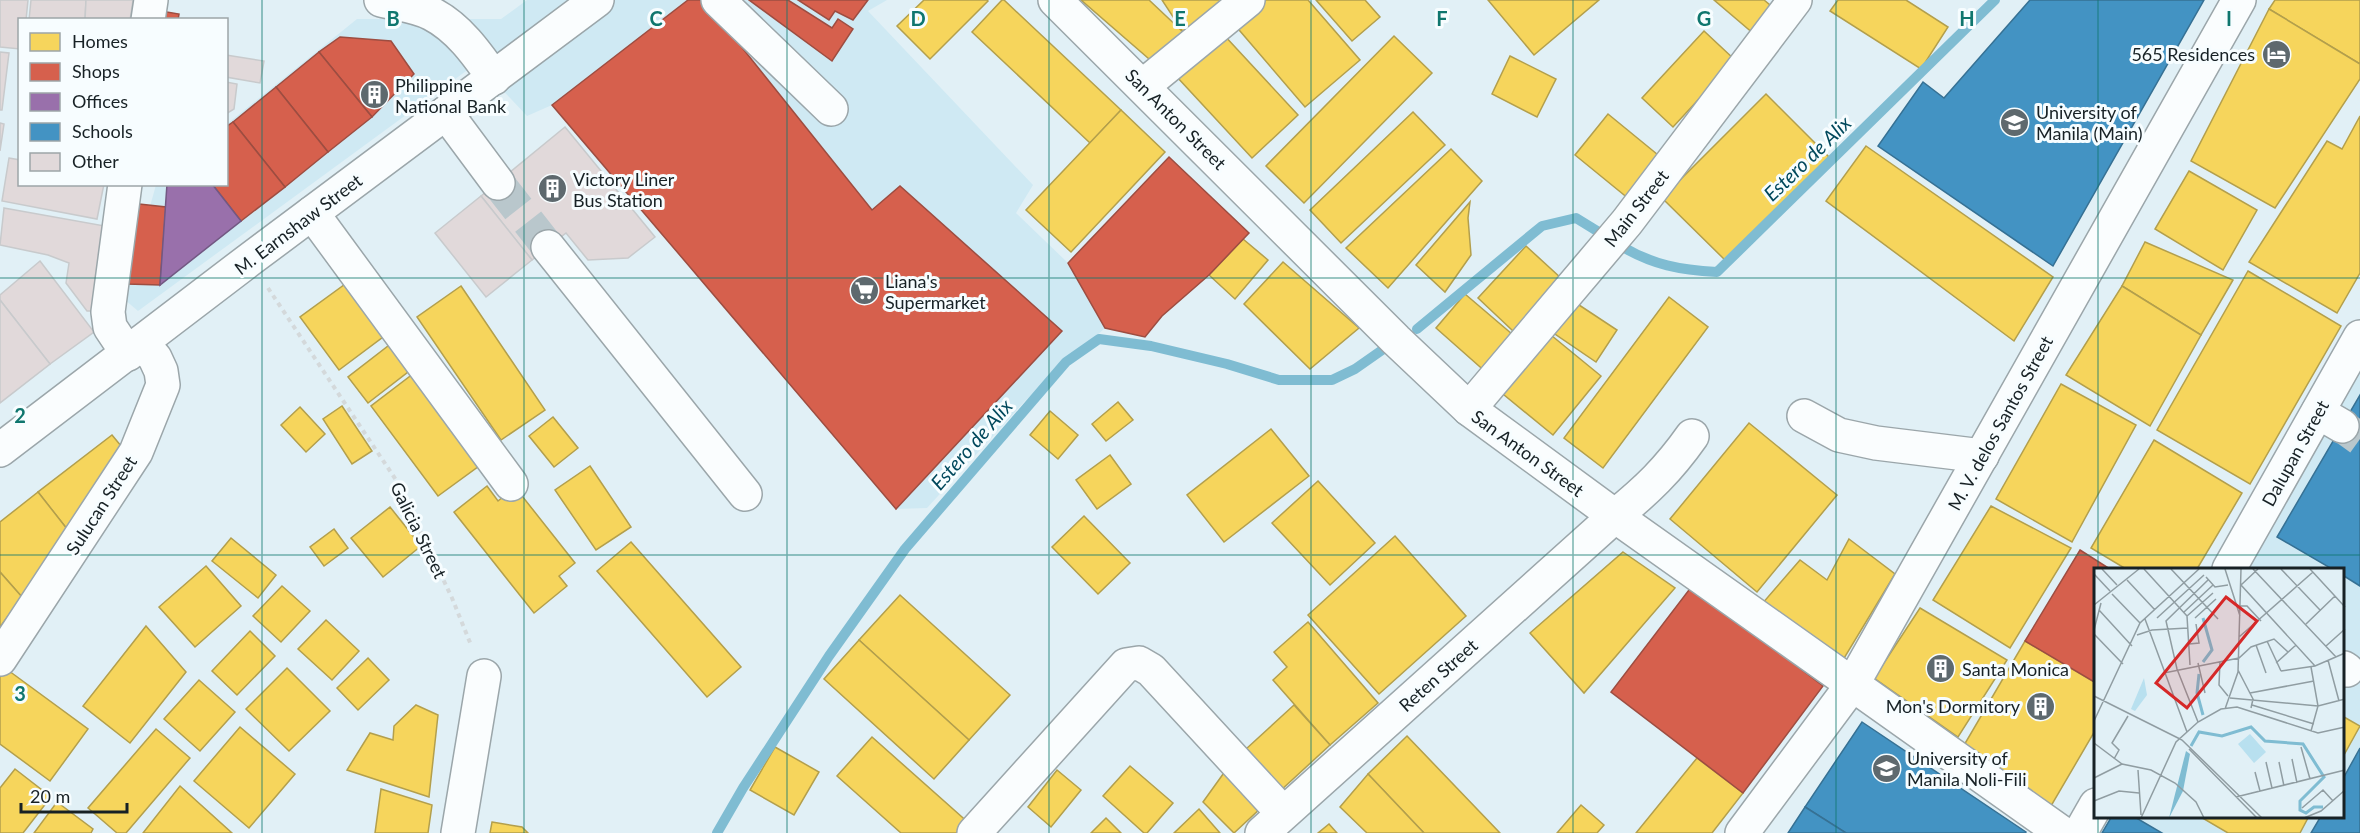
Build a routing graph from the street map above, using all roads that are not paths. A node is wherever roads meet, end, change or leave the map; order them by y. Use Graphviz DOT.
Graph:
graph roads {
  1 [pos="151,0"];
  2 [pos="381,0"];
  3 [pos="597,0"];
  4 [pos="718,0"];
  5 [pos="1055,0"];
  6 [pos="1248,0"];
  7 [pos="1795,0"];
  8 [pos="2239,0"];
  9 [pos="148,18"];
  10 [pos="494,78"];
  11 [pos="1143,86"];
  12 [pos="831,109"];
  13 [pos="446,113"];
  14 [pos="498,183"];
  15 [pos="125,186"];
  16 [pos="312,213"];
  17 [pos="548,247"];
  18 [pos="2360,338"];
  19 [pos="135,348"];
  20 [pos="1469,409"];
  21 [pos="1803,416"];
  22 [pos="1692,436"];
  23 [pos="0,450"];
  24 [pos="1982,456"];
  25 [pos="511,484"];
  26 [pos="745,494"];
  27 [pos="1615,516"];
  28 [pos="2230,568"];
  29 [pos="0,659"];
  30 [pos="484,676"];
  31 [pos="1852,685"];
  32 [pos="2094,808"];
  33 [pos="1273,823"];
  34 [pos="458,833"];
  35 [pos="974,833"];
  36 [pos="1742,833"];
  37 [pos="2062,833"];
  38 [pos="2080,833"];
  1 -- 9 [label="street"];
  2 -- 10 [label="street"];
  3 -- 10 [label="street, M. Earnshaw Street"];
  4 -- 12 [label="street"];
  5 -- 11 [label="street, San Anton Street"];
  6 -- 11 [label="street"];
  7 -- 20 [label="street, Main Street"];
  8 -- 24 [label="street, M. V. delos Santos Street"];
  10 -- 13 [label="street, M. Earnshaw Street"];
  11 -- 20 [label="street, San Anton Street"];
  13 -- 14 [label="street"];
  13 -- 16 [label="street, M. Earnshaw Street"];
  15 -- 19 [label="street, Sulucan Street"];
  16 -- 19 [label="street, M. Earnshaw Street"];
  16 -- 25 [label="street"];
  17 -- 26 [label="street"];
  18 -- 28 [label="street, Dalupan Street"];
  19 -- 23 [label="street, M. Earnshaw Street"];
  19 -- 29 [label="street, Sulucan Street"];
  20 -- 27 [label="street, San Anton Street"];
  21 -- 24 [label="street"];
  22 -- 27 [label="street, Reten Street"];
  24 -- 31 [label="street, M. V. delos Santos Street"];
  27 -- 31 [label="street, San Anton Street"];
  27 -- 33 [label="street, Reten Street"];
  30 -- 34 [label="street"];
  31 -- 36 [label="street, M. V. delos Santos Street"];
  31 -- 37 [label="street, San Anton Street"];
  32 -- 38 [label="street"];
  33 -- 35 [label="street"];
}
